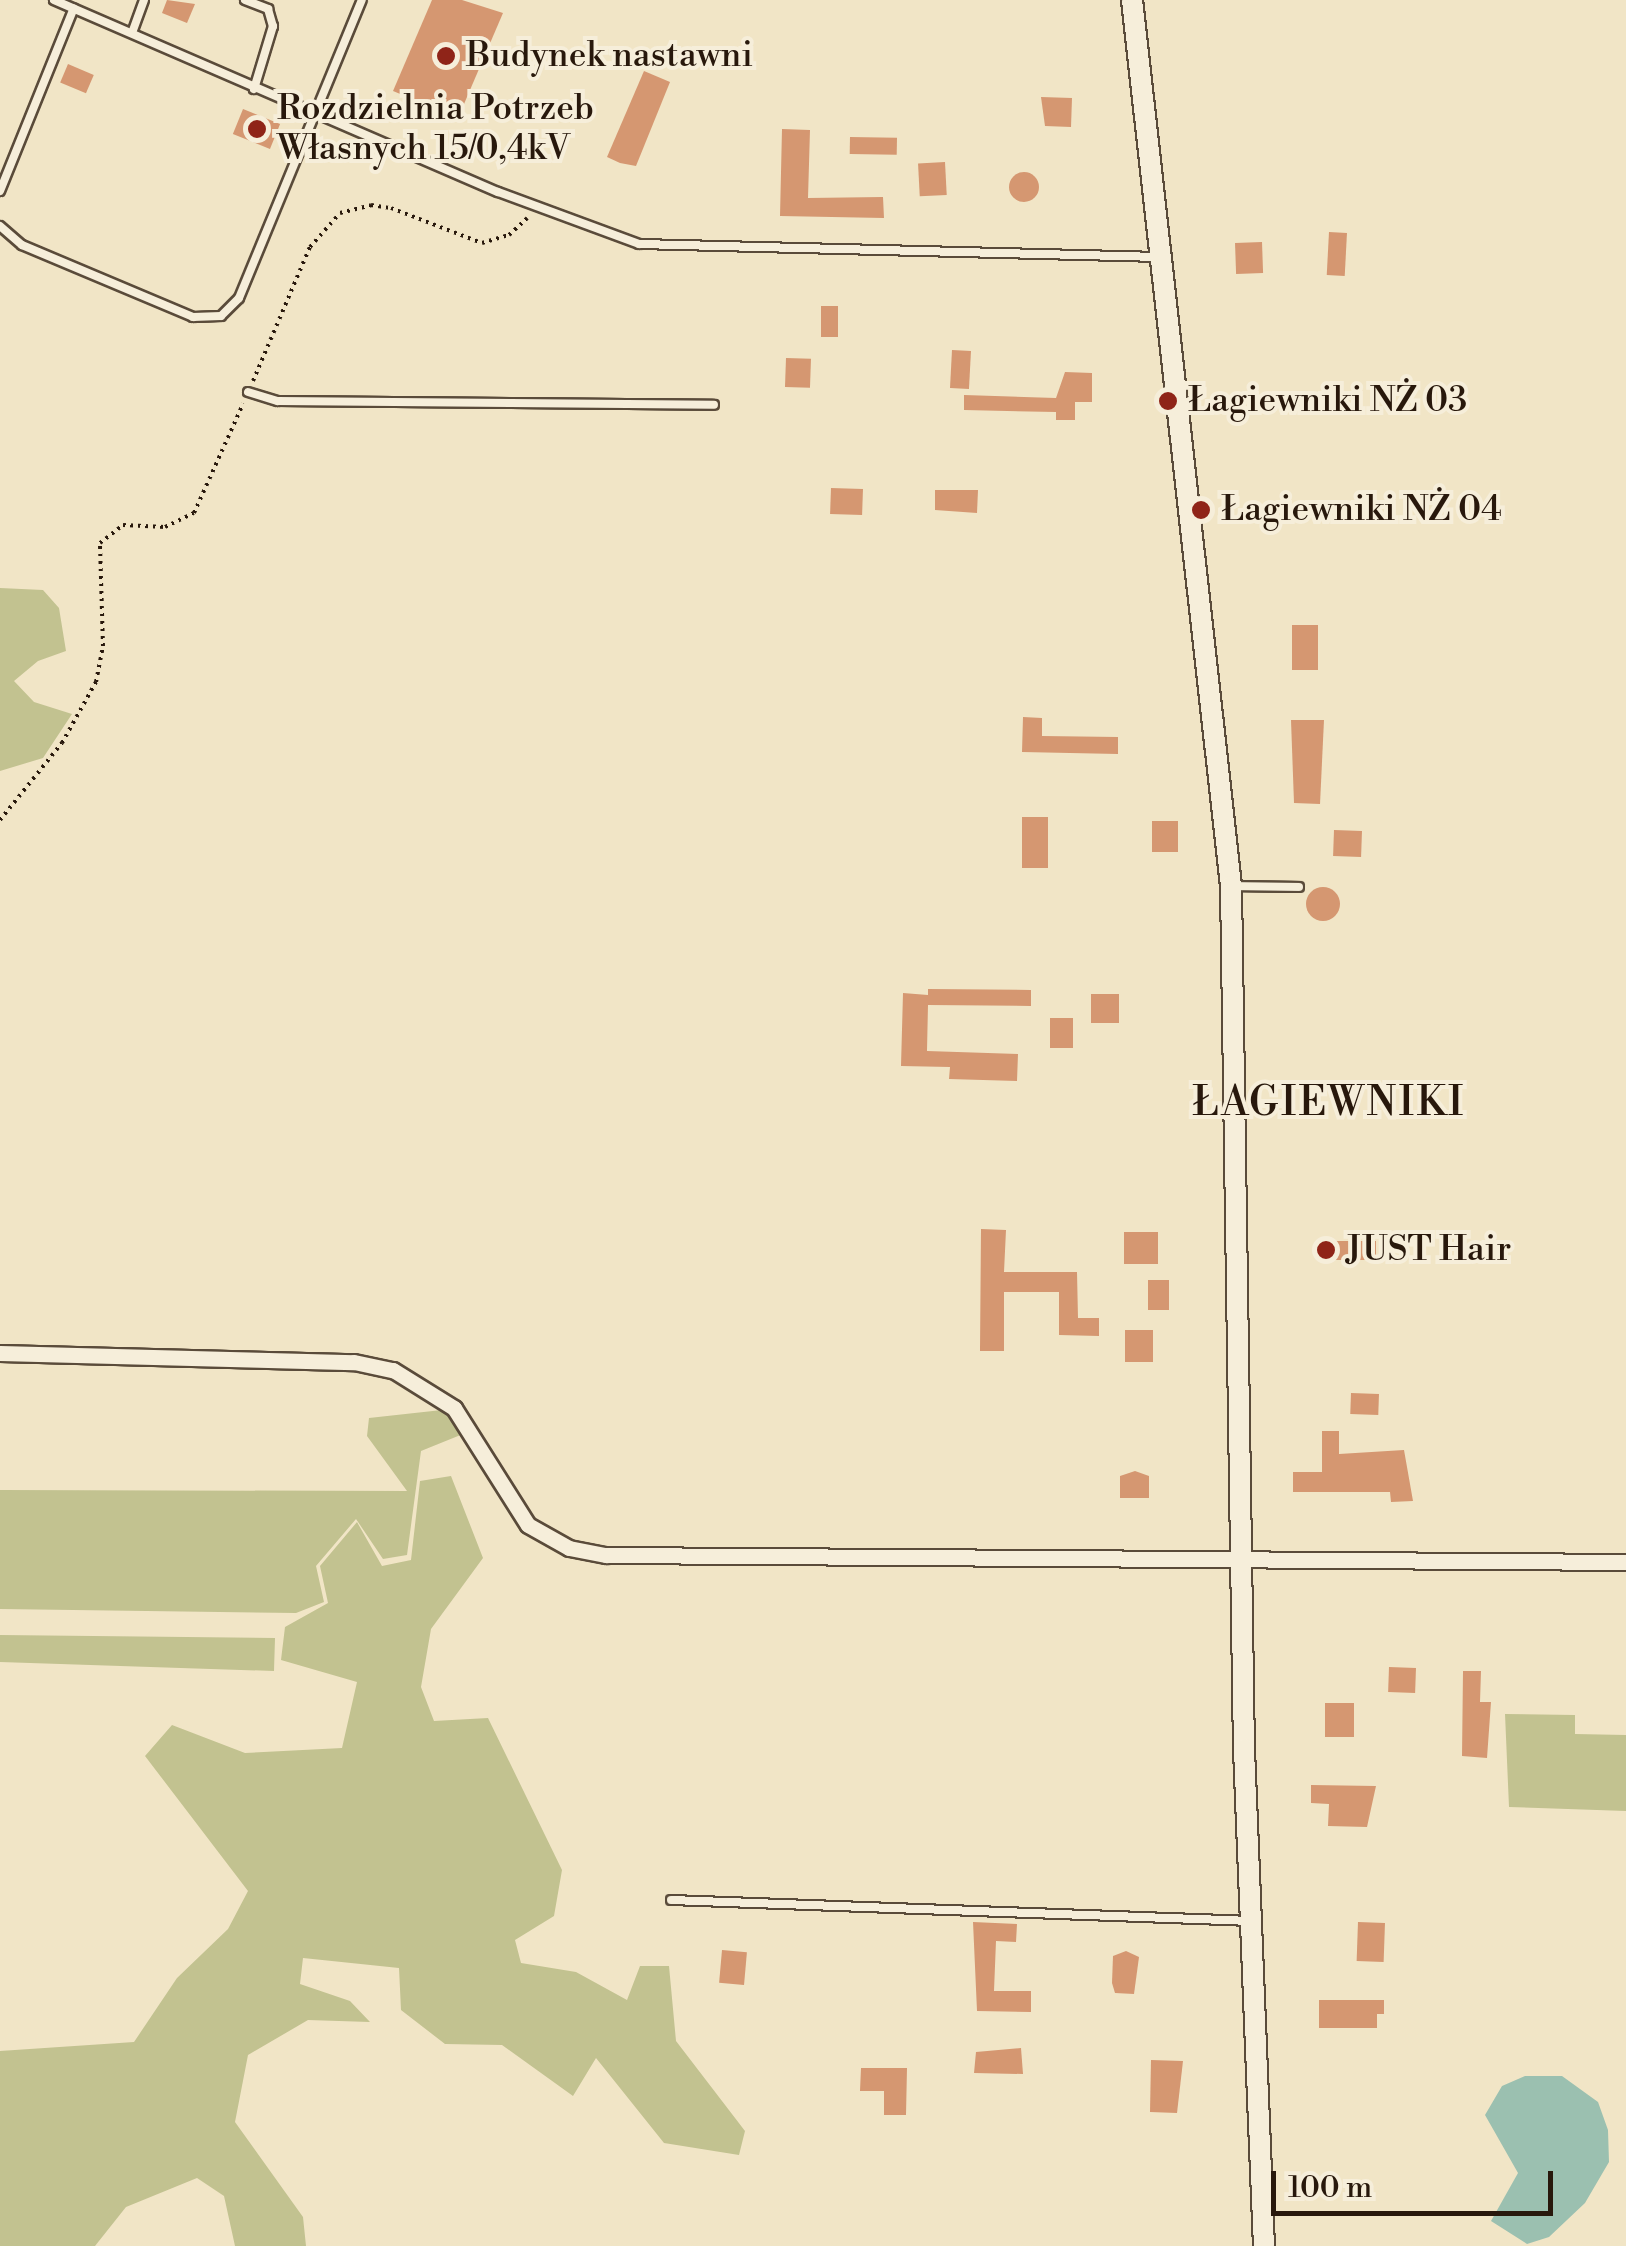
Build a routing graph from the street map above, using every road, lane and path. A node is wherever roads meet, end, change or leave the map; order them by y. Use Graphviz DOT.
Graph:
graph roads {
  1 [pos="54,0"];
  2 [pos="144,0"];
  3 [pos="245,0"];
  4 [pos="362,0"];
  5 [pos="1132,0"];
  6 [pos="74,8"];
  7 [pos="132,33"];
  8 [pos="254,89"];
  9 [pos="316,112"];
  10 [pos="0,191"];
  11 [pos="537,206"];
  12 [pos="0,226"];
  13 [pos="1160,257"];
  14 [pos="248,392"];
  15 [pos="714,405"];
  16 [pos="0,820"];
  17 [pos="1231,886"];
  18 [pos="1299,888"];
  19 [pos="0,1353"];
  20 [pos="1241,1556"];
  21 [pos="1626,1562"];
  22 [pos="671,1900"];
  23 [pos="1252,1921"];
  24 [pos="1264,2246"];
  1 -- 6 [label="lane"];
  2 -- 7 [label="lane"];
  3 -- 8 [label="lane"];
  4 -- 9 [label="lane"];
  5 -- 13 [label="street"];
  6 -- 7 [label="lane"];
  6 -- 10 [label="lane"];
  7 -- 8 [label="lane"];
  8 -- 9 [label="lane"];
  9 -- 11 [label="lane"];
  9 -- 12 [label="lane"];
  11 -- 13 [label="lane"];
  11 -- 14 [label="path"];
  13 -- 17 [label="street"];
  14 -- 15 [label="lane"];
  14 -- 16 [label="path"];
  17 -- 18 [label="lane"];
  17 -- 20 [label="street"];
  19 -- 20 [label="street"];
  20 -- 21 [label="street"];
  20 -- 23 [label="street"];
  22 -- 23 [label="lane"];
  23 -- 24 [label="street"];
}
